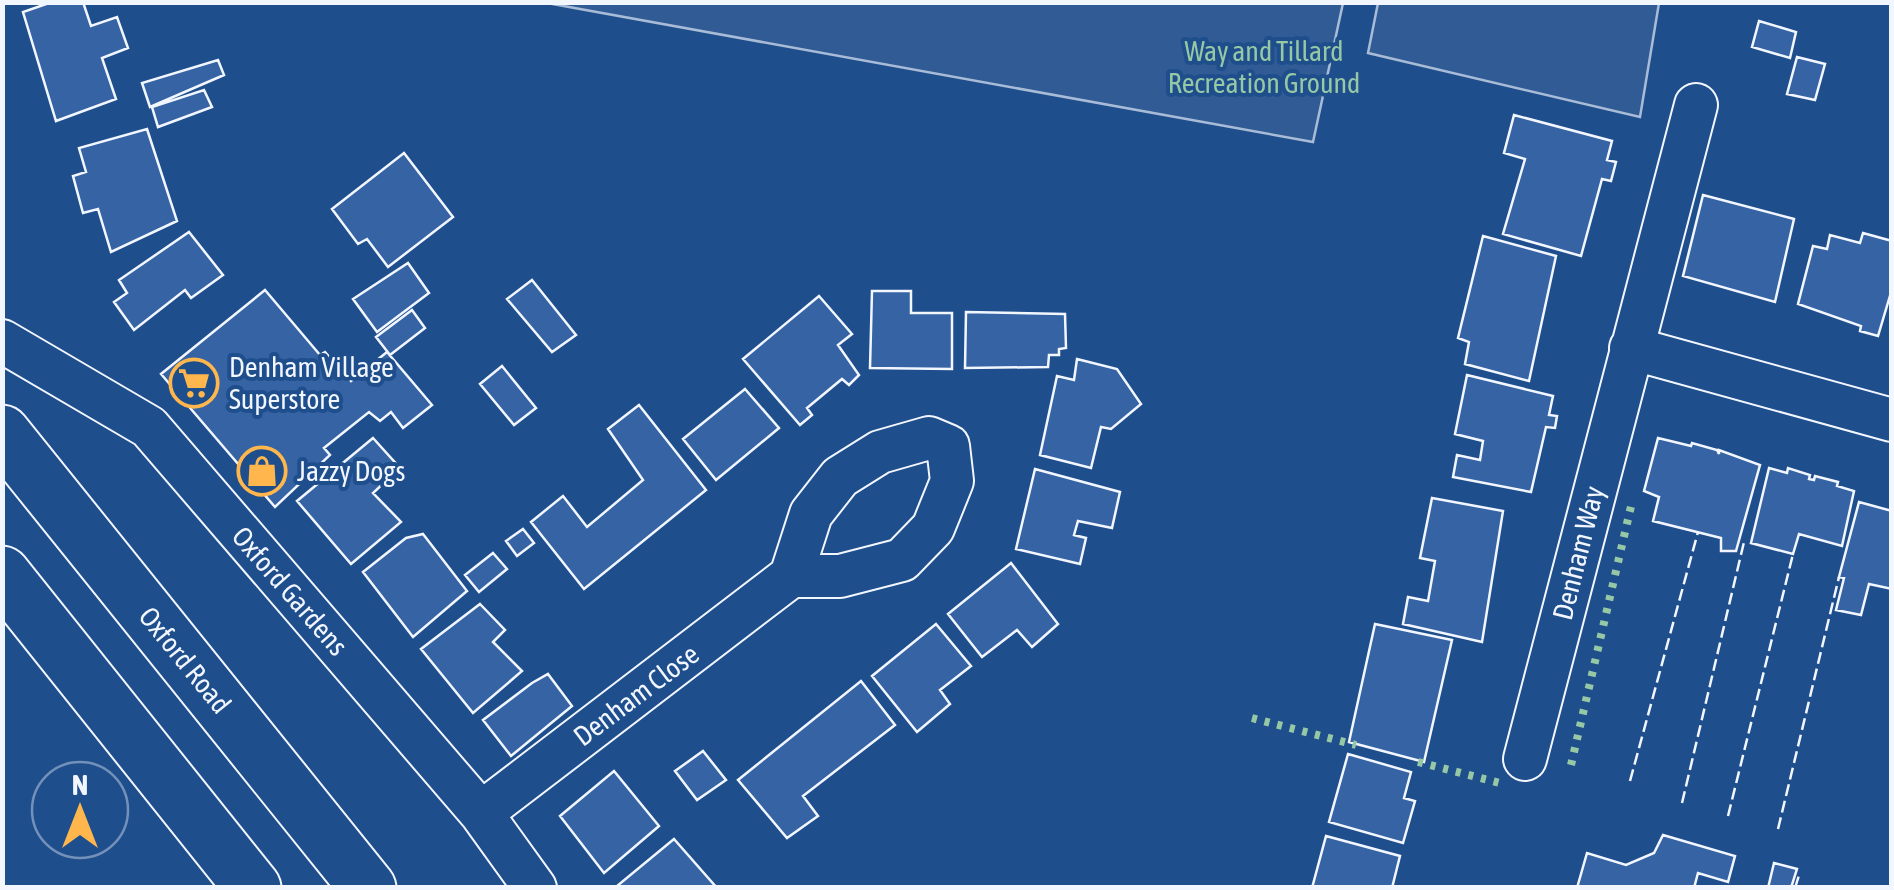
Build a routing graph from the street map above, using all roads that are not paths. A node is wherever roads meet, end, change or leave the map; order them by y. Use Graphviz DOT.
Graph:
graph roads {
  1 [pos="1696,105"];
  2 [pos="2,341"];
  3 [pos="1631,348"];
  4 [pos="1892,420"];
  5 [pos="2,434"];
  6 [pos="2,574"];
  7 [pos="791,576"];
  8 [pos="1525,759"];
  9 [pos="481,813"];
  10 [pos="252,888"];
  11 [pos="368,888"];
  12 [pos="535,888"];
  1 -- 3 [label="street, Denham Way"];
  2 -- 9 [label="street, Oxford Gardens"];
  3 -- 4 [label="street"];
  3 -- 8 [label="street, Denham Way"];
  5 -- 11 [label="highway, Oxford Road"];
  6 -- 10 [label="highway"];
  7 -- 9 [label="street, Denham Close"];
  9 -- 12 [label="street, Oxford Gardens"];
}
